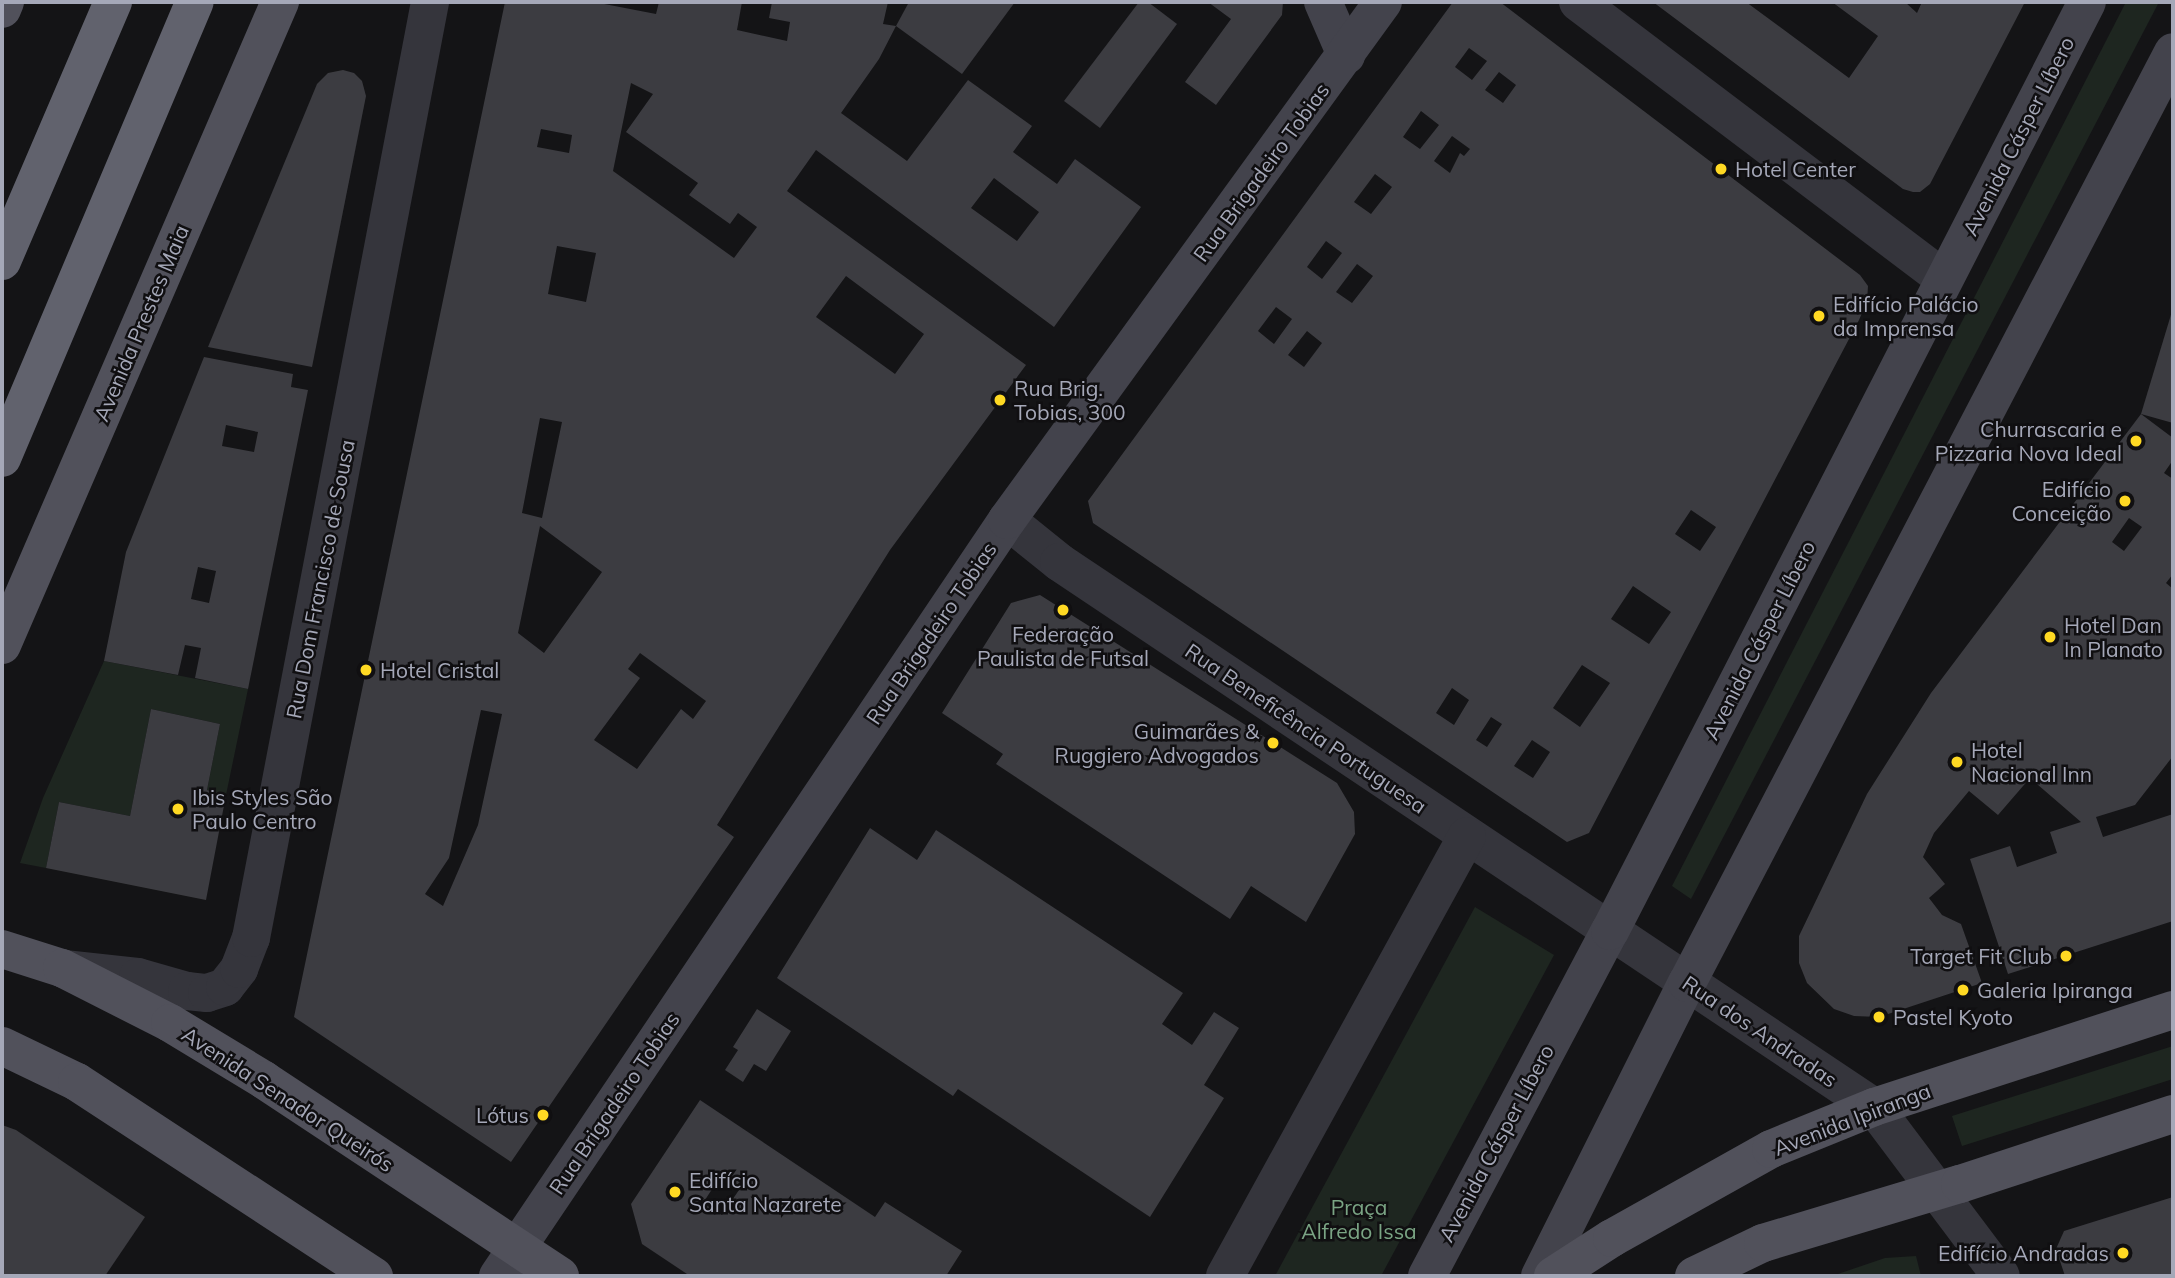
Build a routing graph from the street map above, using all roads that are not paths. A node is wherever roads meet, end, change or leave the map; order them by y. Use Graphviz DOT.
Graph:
graph roads {
  1 [pos="5,2"];
  2 [pos="113,2"];
  3 [pos="195,2"];
  4 [pos="280,2"];
  5 [pos="430,2"];
  6 [pos="1323,2"];
  7 [pos="1383,2"];
  8 [pos="1578,2"];
  9 [pos="2087,2"];
  10 [pos="2,9"];
  11 [pos="2173,52"];
  12 [pos="1346,55"];
  13 [pos="2,261"];
  14 [pos="1944,279"];
  15 [pos="2,458"];
  16 [pos="1007,520"];
  17 [pos="2,645"];
  18 [pos="1467,836"];
  19 [pos="1609,931"];
  20 [pos="2,949"];
  21 [pos="62,968"];
  22 [pos="1687,983"];
  23 [pos="2173,1010"];
  24 [pos="2,1046"];
  25 [pos="1874,1107"];
  26 [pos="2173,1114"];
  27 [pos="1937,1191"];
  28 [pos="507,1262"];
  29 [pos="374,1276"];
  30 [pos="560,1276"];
  31 [pos="1225,1276"];
  32 [pos="1426,1276"];
  33 [pos="1540,1276"];
  34 [pos="1553,1276"];
  35 [pos="1694,1276"];
  36 [pos="2001,1276"];
  1 -- 10 [label="main road"];
  2 -- 13 [label="highway"];
  3 -- 15 [label="highway"];
  4 -- 17 [label="main road, Avenida Prestes Maia"];
  5 -- 21 [label="street, Rua Dom Francisco de Sousa"];
  6 -- 12 [label="main road"];
  7 -- 12 [label="main road, Rua Brigadeiro Tobias"];
  8 -- 14 [label="street"];
  9 -- 14 [label="main road, Avenida Cásper Líbero"];
  11 -- 22 [label="main road"];
  12 -- 16 [label="main road, Rua Brigadeiro Tobias"];
  14 -- 19 [label="main road, Avenida Cásper Líbero"];
  16 -- 18 [label="street, Rua Beneficência Portuguesa"];
  16 -- 28 [label="main road, Rua Brigadeiro Tobias"];
  18 -- 19 [label="street, Rua Beneficência Portuguesa"];
  18 -- 31 [label="street"];
  19 -- 22 [label="street, Rua dos Andradas"];
  19 -- 32 [label="main road, Avenida Cásper Líbero"];
  20 -- 21 [label="main road, Avenida Senador Queirós"];
  21 -- 28 [label="main road, Avenida Senador Queirós"];
  22 -- 25 [label="street, Rua dos Andradas"];
  22 -- 33 [label="main road"];
  23 -- 25 [label="main road, Avenida Ipiranga"];
  24 -- 29 [label="main road"];
  25 -- 27 [label="street, Rua dos Andradas"];
  25 -- 34 [label="main road, Avenida Ipiranga"];
  26 -- 27 [label="main road"];
  27 -- 35 [label="main road"];
  27 -- 36 [label="street, Rua dos Andradas"];
  28 -- 30 [label="main road, Avenida Senador Queirós"];
}
